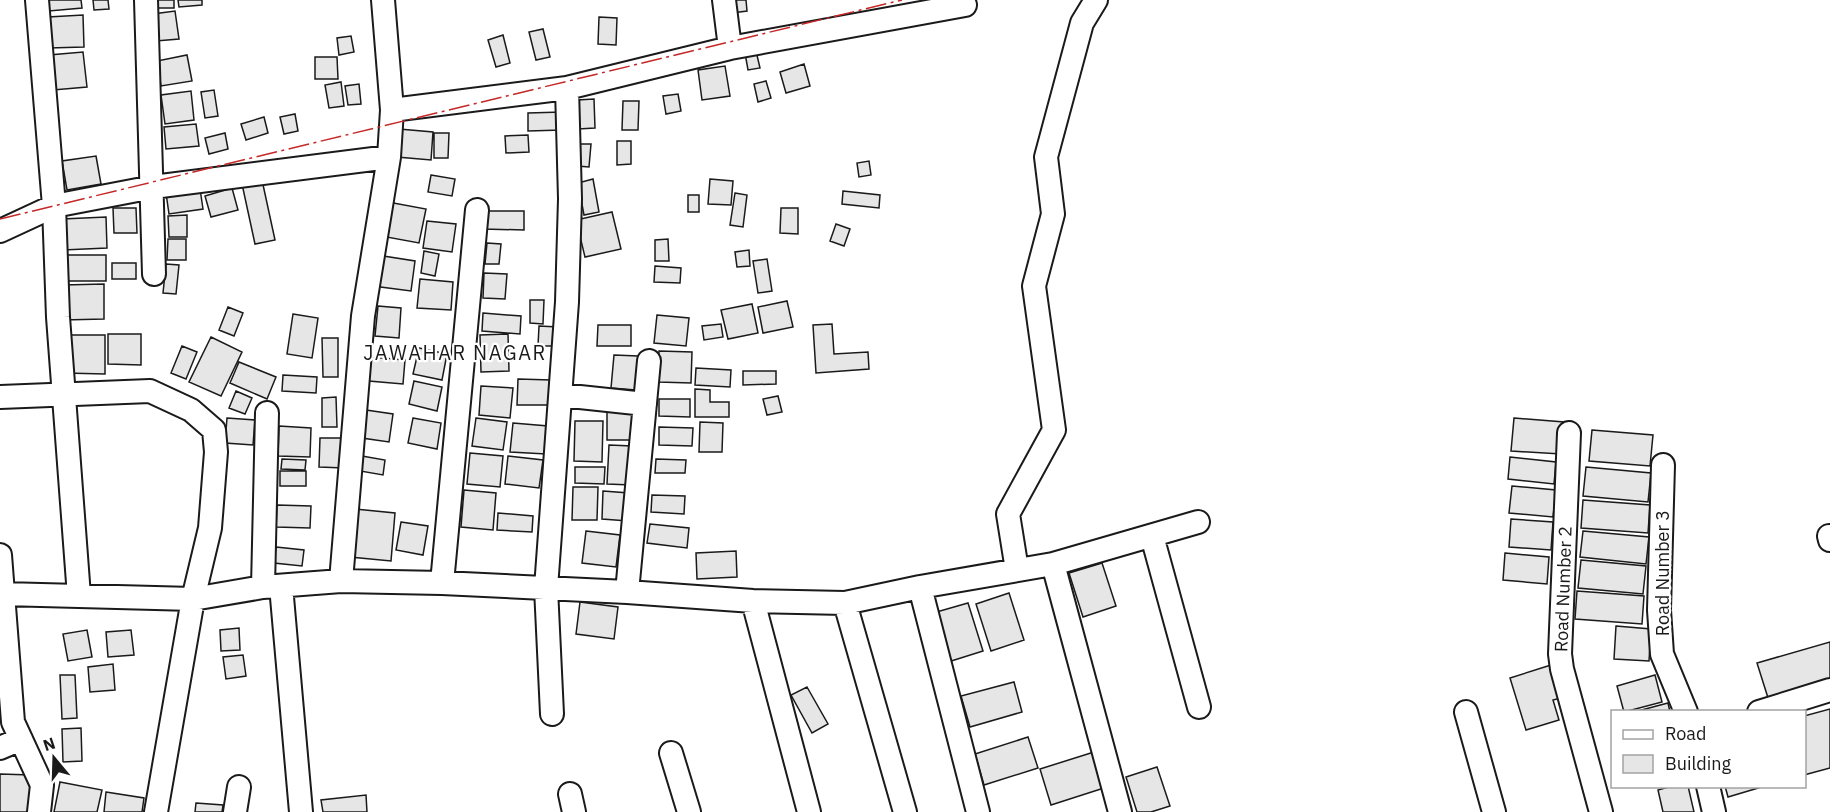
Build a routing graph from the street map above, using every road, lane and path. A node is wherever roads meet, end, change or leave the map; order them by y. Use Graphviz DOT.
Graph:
graph roads {
  1 [pos="37,0"];
  2 [pos="146,0"];
  3 [pos="724,0"];
  4 [pos="1095,0"];
  5 [pos="389,2"];
  6 [pos="964,5"];
  7 [pos="730,48"];
  8 [pos="567,88"];
  9 [pos="392,110"];
  10 [pos="389,157"];
  11 [pos="153,188"];
  12 [pos="54,206"];
  13 [pos="477,210"];
  14 [pos="0,231"];
  15 [pos="154,274"];
  16 [pos="649,361"];
  17 [pos="64,394"];
  18 [pos="561,395"];
  19 [pos="0,397"];
  20 [pos="645,404"];
  21 [pos="267,413"];
  22 [pos="1569,433"];
  23 [pos="1663,465"];
  24 [pos="1198,522"];
  25 [pos="1152,536"];
  26 [pos="0,555"];
  27 [pos="1053,564"];
  28 [pos="1017,570"];
  29 [pos="341,581"];
  30 [pos="442,583"];
  31 [pos="272,587"];
  32 [pos="920,587"];
  33 [pos="546,588"];
  34 [pos="627,592"];
  35 [pos="3,594"];
  36 [pos="79,596"];
  37 [pos="193,599"];
  38 [pos="753,601"];
  39 [pos="845,603"];
  40 [pos="4,666"];
  41 [pos="1830,690"];
  42 [pos="1199,707"];
  43 [pos="1686,710"];
  44 [pos="1762,710"];
  45 [pos="1466,712"];
  46 [pos="552,714"];
  47 [pos="21,739"];
  48 [pos="0,748"];
  49 [pos="671,753"];
  50 [pos="239,787"];
  51 [pos="1708,788"];
  52 [pos="39,812"];
  53 [pos="156,812"];
  54 [pos="234,812"];
  55 [pos="301,812"];
  56 [pos="689,812"];
  57 [pos="809,812"];
  58 [pos="905,812"];
  59 [pos="978,812"];
  60 [pos="1120,812"];
  61 [pos="1492,812"];
  62 [pos="1601,812"];
  63 [pos="1714,812"];
  1 -- 12 [label="street"];
  2 -- 11 [label="street"];
  3 -- 7 [label="street"];
  4 -- 28 [label="street"];
  5 -- 9 [label="street"];
  6 -- 7 [label="street"];
  7 -- 8 [label="street"];
  8 -- 9 [label="street"];
  8 -- 18 [label="street"];
  9 -- 10 [label="street"];
  10 -- 11 [label="street"];
  10 -- 29 [label="street"];
  11 -- 12 [label="street"];
  11 -- 15 [label="street"];
  12 -- 14 [label="street"];
  12 -- 17 [label="street"];
  13 -- 30 [label="street"];
  16 -- 20 [label="street"];
  17 -- 19 [label="street"];
  17 -- 36 [label="street"];
  17 -- 37 [label="street"];
  18 -- 20 [label="street"];
  18 -- 33 [label="street"];
  20 -- 34 [label="street"];
  21 -- 31 [label="street"];
  22 -- 62 [label="street, Road Number 2"];
  23 -- 43 [label="street, Road Number 3"];
  24 -- 25 [label="street"];
  25 -- 27 [label="street"];
  25 -- 42 [label="street"];
  26 -- 35 [label="street"];
  27 -- 28 [label="street"];
  27 -- 60 [label="street"];
  28 -- 32 [label="street"];
  29 -- 30 [label="street"];
  29 -- 31 [label="street"];
  30 -- 33 [label="street"];
  31 -- 37 [label="street"];
  31 -- 55 [label="street"];
  32 -- 39 [label="street"];
  32 -- 59 [label="street"];
  33 -- 34 [label="street"];
  33 -- 46 [label="street"];
  34 -- 38 [label="street"];
  35 -- 36 [label="street"];
  35 -- 40 [label="street"];
  36 -- 37 [label="street"];
  37 -- 53 [label="street"];
  38 -- 39 [label="street"];
  38 -- 57 [label="street"];
  39 -- 58 [label="street"];
  40 -- 47 [label="street"];
  41 -- 44 [label="street"];
  45 -- 61 [label="street"];
  47 -- 48 [label="street"];
  47 -- 52 [label="street"];
  49 -- 56 [label="street"];
  50 -- 54 [label="street"];
  51 -- 63 [label="street"];
}
